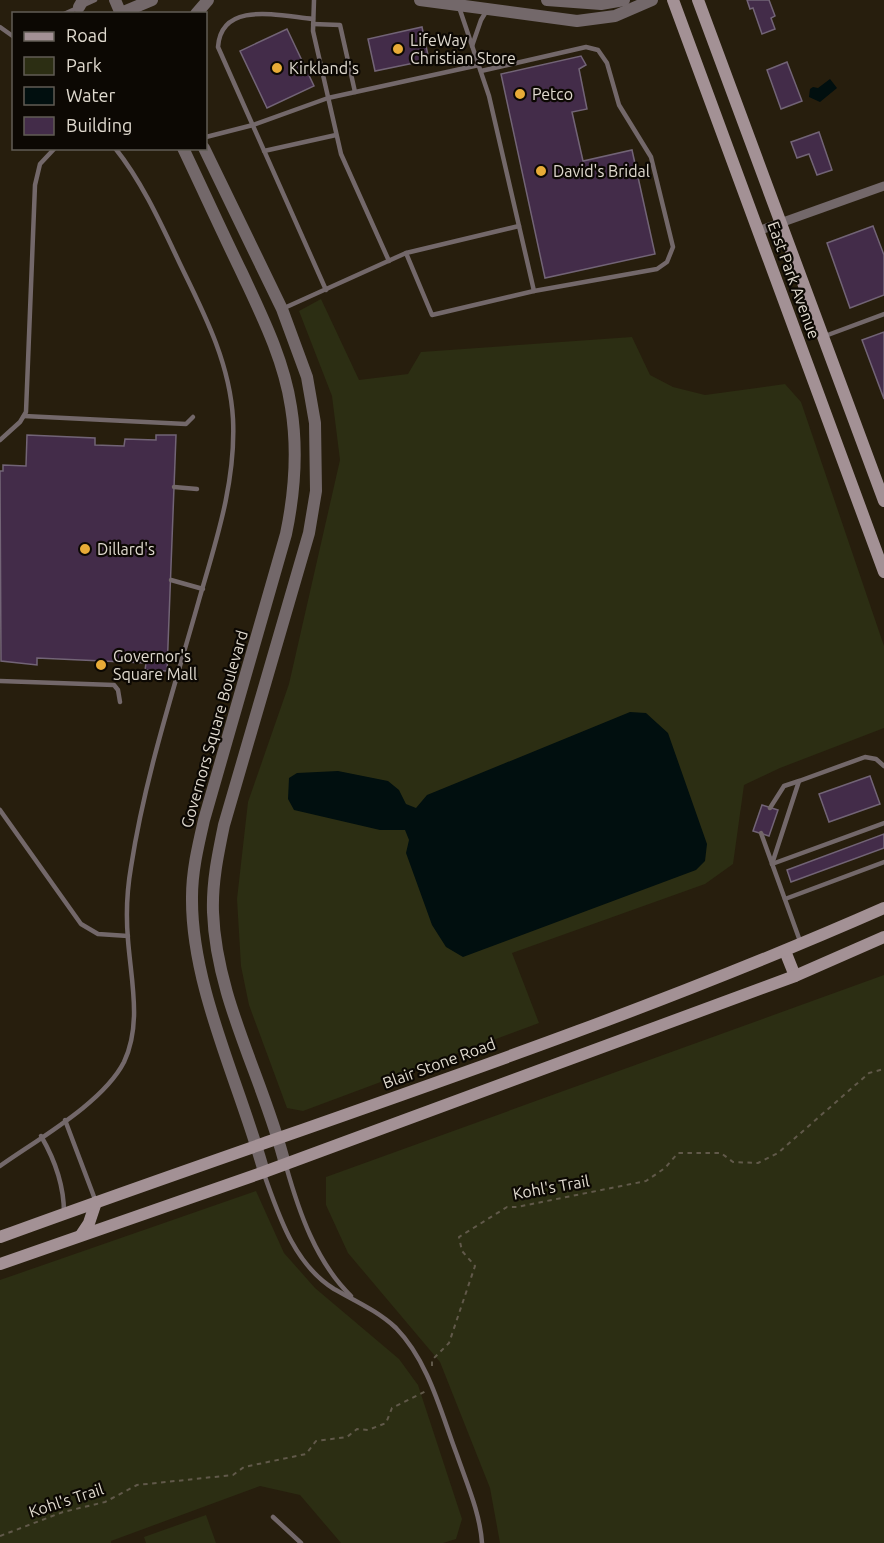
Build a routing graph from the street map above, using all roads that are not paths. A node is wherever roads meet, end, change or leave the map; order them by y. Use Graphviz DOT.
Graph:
graph roads {
  1 [pos="95,0"];
  2 [pos="152,0"];
  3 [pos="208,0"];
  4 [pos="314,0"];
  5 [pos="420,0"];
  6 [pos="547,0"];
  7 [pos="624,0"];
  8 [pos="651,0"];
  9 [pos="673,0"];
  10 [pos="698,0"];
  11 [pos="81,3"];
  12 [pos="457,3"];
  13 [pos="139,6"];
  14 [pos="487,9"];
  15 [pos="67,12"];
  16 [pos="124,12"];
  17 [pos="198,12"];
  18 [pos="313,21"];
  19 [pos="472,46"];
  20 [pos="479,65"];
  21 [pos="481,71"];
  22 [pos="355,92"];
  23 [pos="328,98"];
  24 [pos="253,125"];
  25 [pos="336,135"];
  26 [pos="207,137"];
  27 [pos="53,150"];
  28 [pos="116,150"];
  29 [pos="184,150"];
  30 [pos="205,150"];
  31 [pos="264,151"];
  32 [pos="884,186"];
  33 [pos="782,223"];
  34 [pos="519,226"];
  35 [pos="758,231"];
  36 [pos="406,253"];
  37 [pos="389,261"];
  38 [pos="326,290"];
  39 [pos="534,291"];
  40 [pos="282,309"];
  41 [pos="884,314"];
  42 [pos="263,318"];
  43 [pos="824,336"];
  44 [pos="24,416"];
  45 [pos="193,417"];
  46 [pos="0,440"];
  47 [pos="174,487"];
  48 [pos="197,489"];
  49 [pos="884,501"];
  50 [pos="884,572"];
  51 [pos="171,580"];
  52 [pos="202,589"];
  53 [pos="0,681"];
  54 [pos="120,702"];
  55 [pos="884,766"];
  56 [pos="799,781"];
  57 [pos="770,808"];
  58 [pos="0,810"];
  59 [pos="884,824"];
  60 [pos="761,833"];
  61 [pos="200,838"];
  62 [pos="220,844"];
  63 [pos="884,862"];
  64 [pos="772,864"];
  65 [pos="785,899"];
  66 [pos="884,908"];
  67 [pos="128,936"];
  68 [pos="884,937"];
  69 [pos="801,944"];
  70 [pos="785,951"];
  71 [pos="795,976"];
  72 [pos="65,1120"];
  73 [pos="41,1136"];
  74 [pos="279,1138"];
  75 [pos="256,1146"];
  76 [pos="285,1164"];
  77 [pos="0,1166"];
  78 [pos="264,1172"];
  79 [pos="96,1202"];
  80 [pos="64,1213"];
  81 [pos="81,1235"];
  82 [pos="0,1237"];
  83 [pos="0,1264"];
  84 [pos="355,1300"];
  85 [pos="273,1517"];
  86 [pos="301,1543"];
  87 [pos="482,1543"];
  1 -- 11 [label="lane"];
  2 -- 13 [label="street"];
  3 -- 17 [label="street"];
  4 -- 18 [label="lane"];
  5 -- 12 [label="street"];
  6 -- 7 [label="street"];
  8 -- 14 [label="street"];
  9 -- 35 [label="main road, East Park Avenue"];
  10 -- 33 [label="main road, East Park Avenue"];
  11 -- 15 [label="lane"];
  12 -- 14 [label="street"];
  12 -- 19 [label="lane"];
  13 -- 16 [label="street"];
  14 -- 19 [label="lane"];
  18 -- 22 [label="lane"];
  18 -- 23 [label="lane"];
  18 -- 24 [label="lane"];
  19 -- 20 [label="lane"];
  20 -- 21 [label="lane"];
  20 -- 22 [label="lane"];
  21 -- 34 [label="lane"];
  21 -- 39 [label="lane"];
  22 -- 23 [label="lane"];
  23 -- 24 [label="lane"];
  23 -- 25 [label="lane"];
  24 -- 26 [label="lane"];
  24 -- 31 [label="lane"];
  25 -- 31 [label="lane"];
  25 -- 37 [label="lane"];
  27 -- 44 [label="lane"];
  28 -- 52 [label="lane"];
  29 -- 42 [label="street, Governors Square Boulevard"];
  30 -- 40 [label="street, Governors Square Boulevard"];
  31 -- 38 [label="lane"];
  32 -- 33 [label="street"];
  33 -- 35 [label="street"];
  33 -- 43 [label="main road, East Park Avenue"];
  34 -- 36 [label="lane"];
  34 -- 39 [label="lane"];
  35 -- 50 [label="main road, East Park Avenue"];
  36 -- 37 [label="lane"];
  36 -- 39 [label="lane"];
  37 -- 38 [label="lane"];
  38 -- 40 [label="lane"];
  40 -- 42 [label="street"];
  40 -- 62 [label="street, Governors Square Boulevard"];
  41 -- 43 [label="lane"];
  42 -- 61 [label="street, Governors Square Boulevard"];
  43 -- 49 [label="main road, East Park Avenue"];
  44 -- 45 [label="lane"];
  44 -- 46 [label="lane"];
  47 -- 48 [label="lane"];
  51 -- 52 [label="lane"];
  52 -- 67 [label="lane"];
  53 -- 54 [label="lane"];
  55 -- 56 [label="lane"];
  56 -- 57 [label="lane"];
  56 -- 64 [label="lane"];
  58 -- 67 [label="lane"];
  59 -- 64 [label="lane"];
  60 -- 64 [label="lane"];
  61 -- 62 [label="street"];
  61 -- 75 [label="street, Governors Square Boulevard"];
  62 -- 74 [label="street, Governors Square Boulevard"];
  63 -- 65 [label="lane"];
  64 -- 65 [label="lane"];
  65 -- 69 [label="lane"];
  66 -- 69 [label="main road, Blair Stone Road"];
  67 -- 72 [label="lane"];
  68 -- 71 [label="main road"];
  69 -- 70 [label="main road, Blair Stone Road"];
  70 -- 71 [label="main road"];
  70 -- 74 [label="main road, Blair Stone Road"];
  71 -- 76 [label="main road"];
  72 -- 73 [label="lane"];
  72 -- 79 [label="lane"];
  73 -- 77 [label="lane"];
  73 -- 80 [label="lane"];
  74 -- 75 [label="main road, Blair Stone Road"];
  74 -- 76 [label="street, Governors Square Boulevard"];
  75 -- 78 [label="street, Governors Square Boulevard"];
  75 -- 79 [label="main road, Blair Stone Road"];
  76 -- 78 [label="main road"];
  76 -- 84 [label="lane, Governors Square Boulevard"];
  78 -- 81 [label="main road"];
  78 -- 84 [label="lane, Governors Square Boulevard"];
  79 -- 80 [label="main road, Blair Stone Road"];
  79 -- 81 [label="main road"];
  80 -- 82 [label="main road, Blair Stone Road"];
  81 -- 83 [label="main road"];
  84 -- 87 [label="lane, Governors Square Boulevard"];
  85 -- 86 [label="lane"];
}
